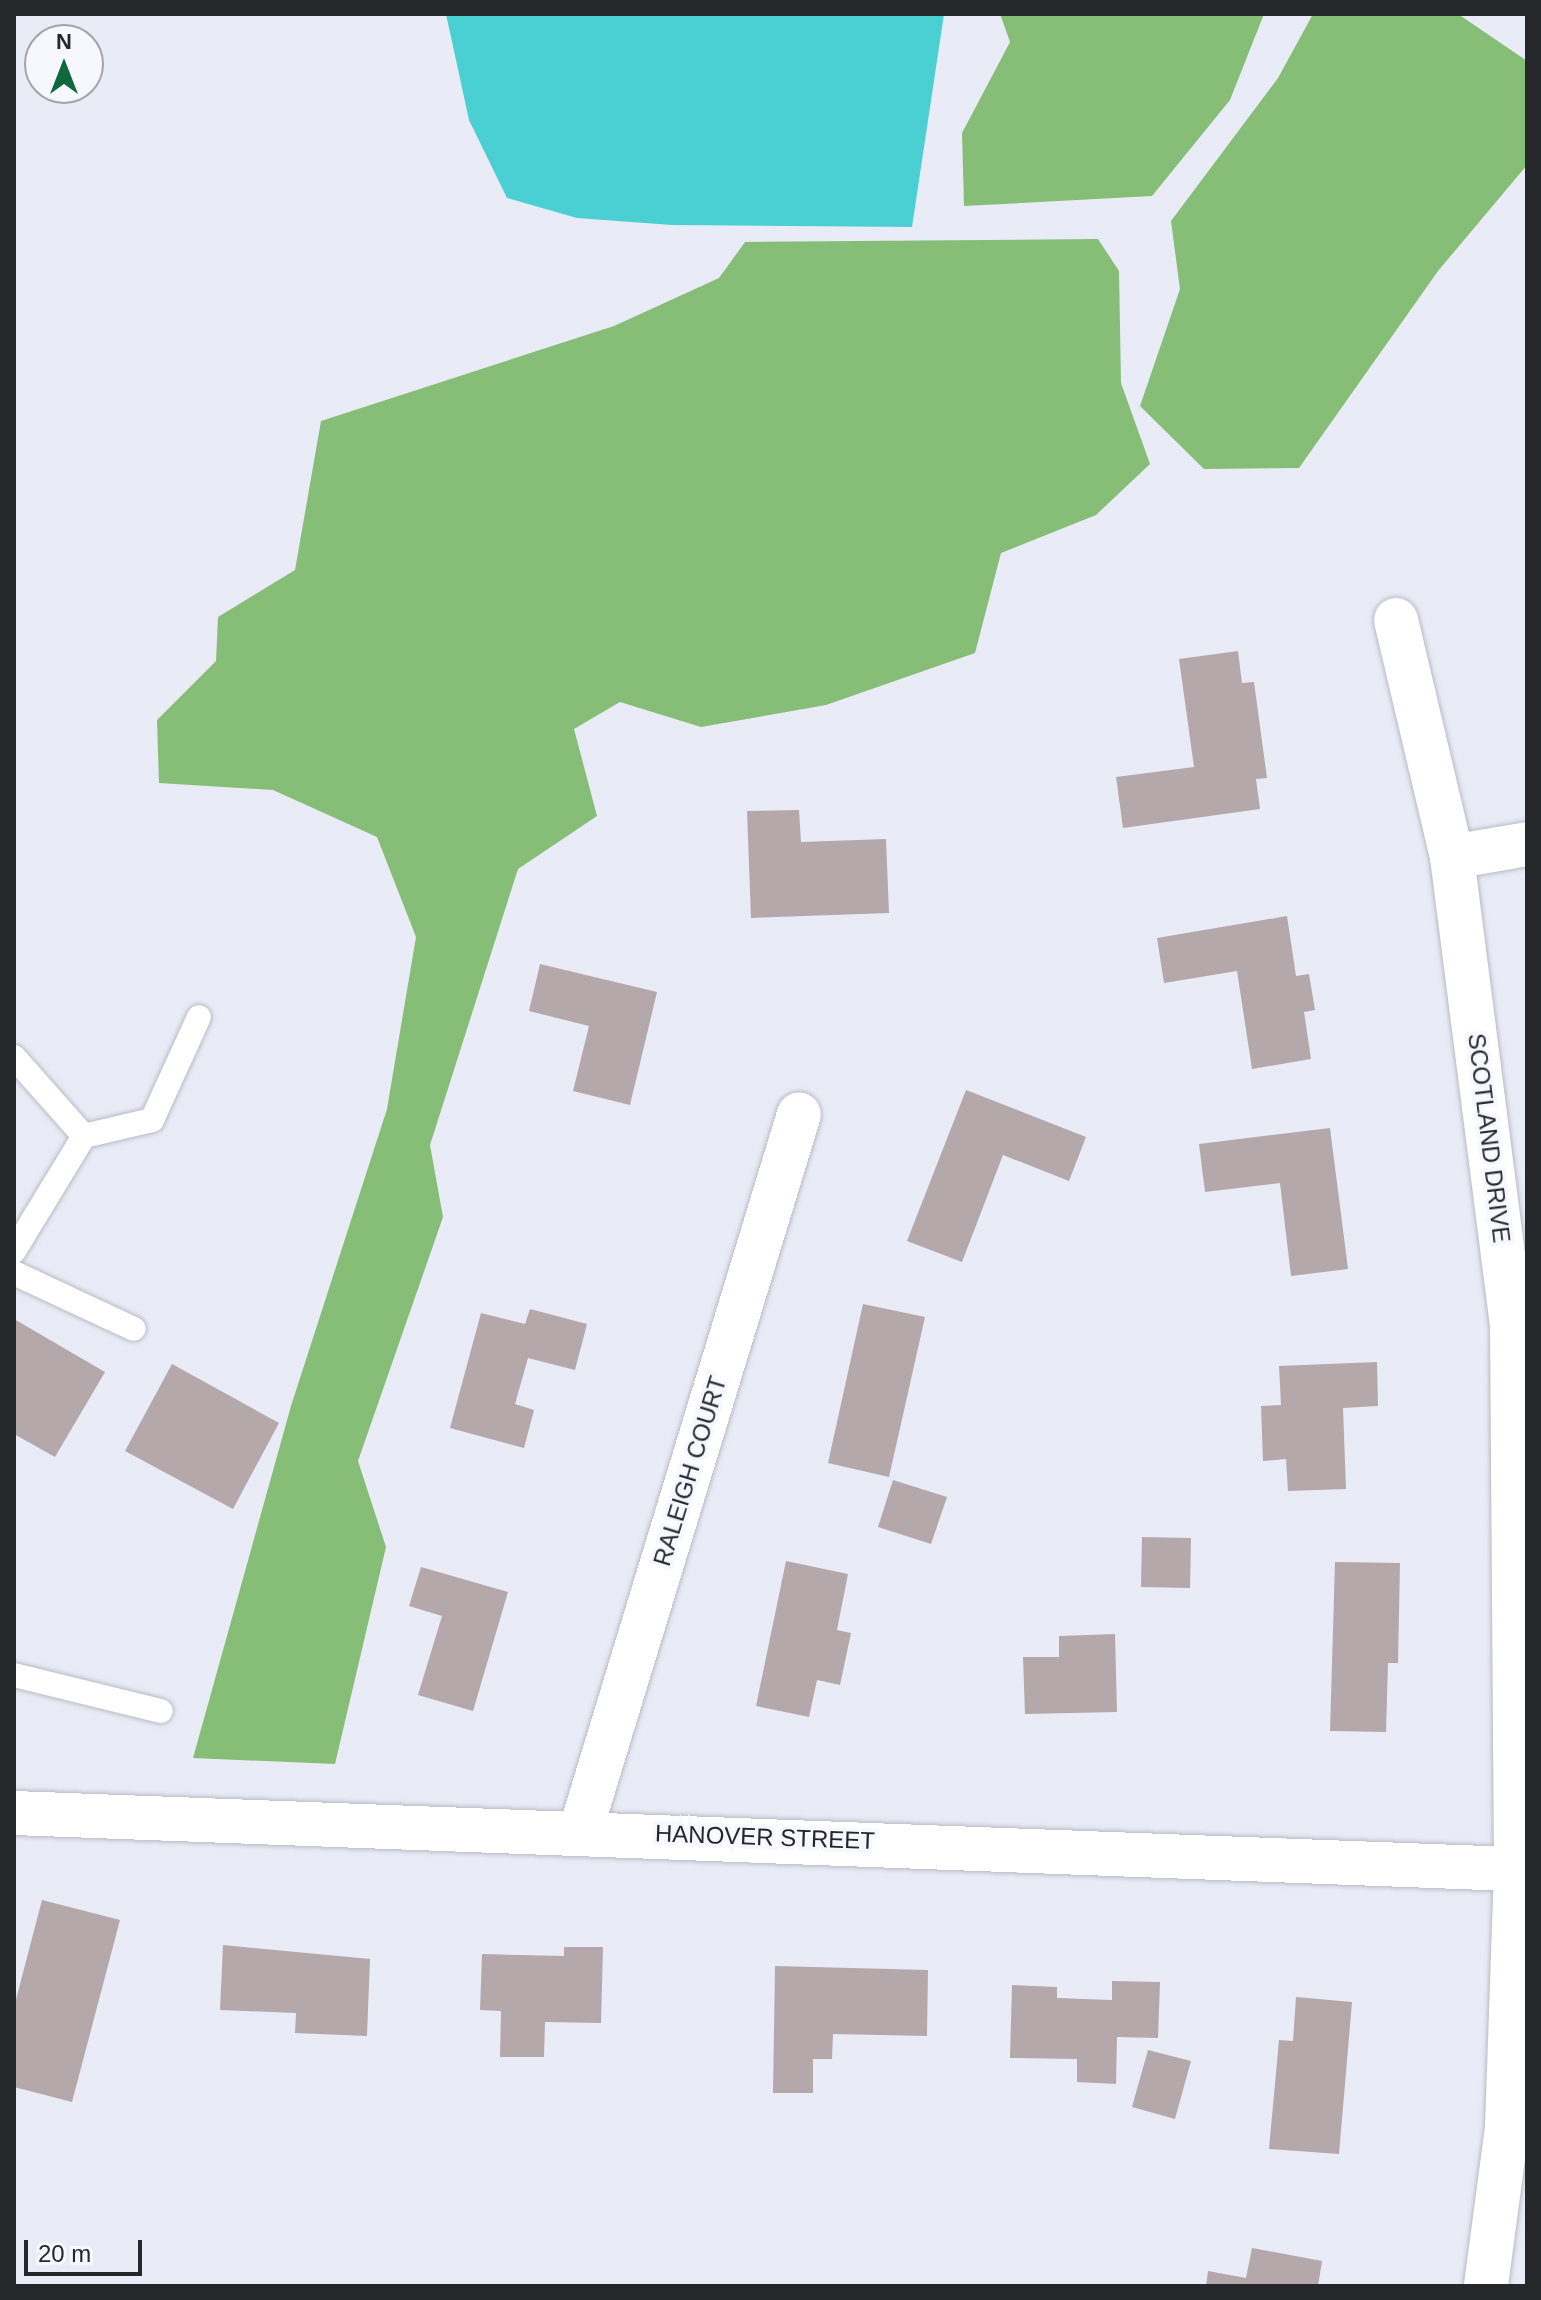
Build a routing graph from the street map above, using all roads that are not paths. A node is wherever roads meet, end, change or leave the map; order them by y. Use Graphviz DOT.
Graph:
graph roads {
  1 [pos="1396,620"];
  2 [pos="1527,844"];
  3 [pos="1452,857"];
  4 [pos="199,1017"];
  5 [pos="14,1057"];
  6 [pos="799,1114"];
  7 [pos="84,1136"];
  8 [pos="14,1251"];
  9 [pos="14,1273"];
  10 [pos="134,1329"];
  11 [pos="14,1675"];
  12 [pos="161,1711"];
  13 [pos="14,1813"];
  14 [pos="581,1829"];
  15 [pos="1516,1869"];
  16 [pos="1486,2286"];
  1 -- 3 [label="street, SCOTLAND DRIVE"];
  2 -- 3 [label="street"];
  3 -- 15 [label="street, SCOTLAND DRIVE"];
  4 -- 7 [label="lane"];
  5 -- 7 [label="lane"];
  6 -- 14 [label="street, RALEIGH COURT"];
  7 -- 8 [label="lane"];
  9 -- 10 [label="lane"];
  11 -- 12 [label="lane"];
  13 -- 14 [label="street, HANOVER STREET"];
  14 -- 15 [label="street, HANOVER STREET"];
  15 -- 16 [label="street, SCOTLAND DRIVE"];
}
